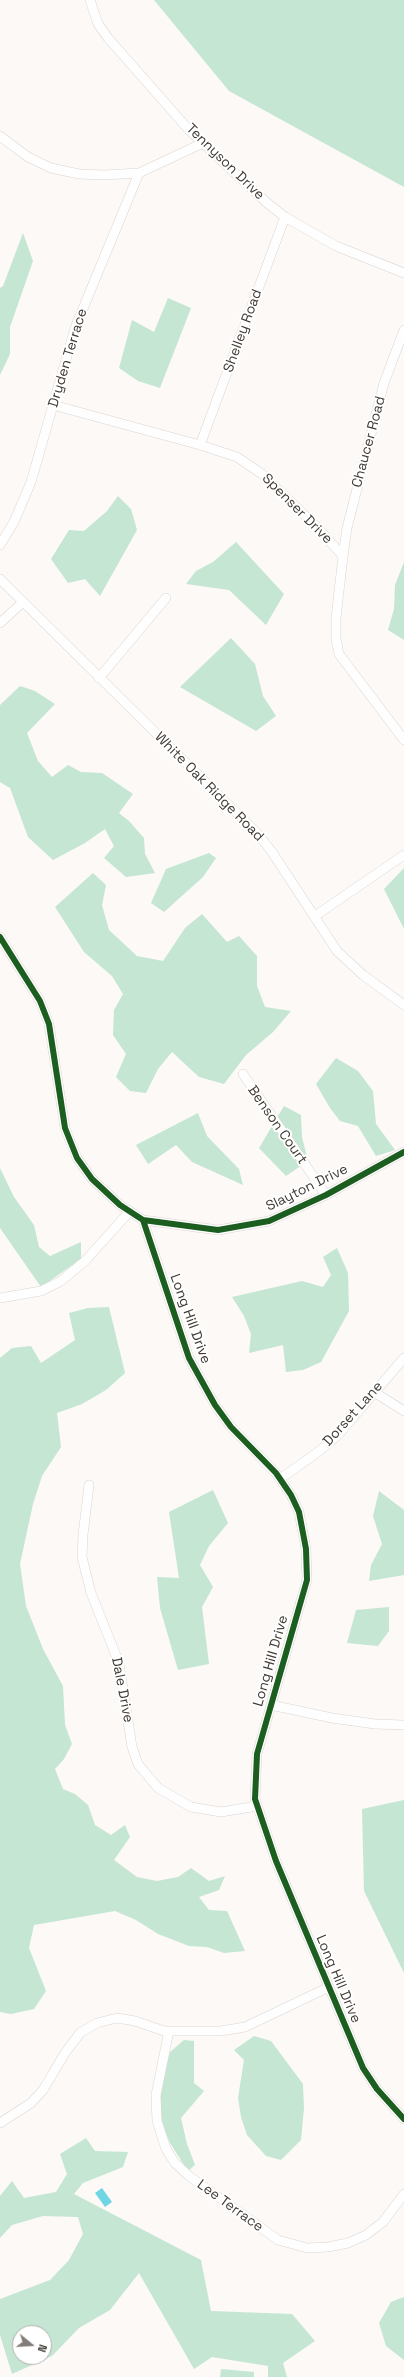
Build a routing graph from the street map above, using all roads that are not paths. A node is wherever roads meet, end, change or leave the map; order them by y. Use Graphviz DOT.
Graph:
graph roads {
  1 [pos="90,0"];
  2 [pos="0,137"];
  3 [pos="203,143"];
  4 [pos="139,173"];
  5 [pos="285,217"];
  6 [pos="404,273"];
  7 [pos="404,330"];
  8 [pos="53,405"];
  9 [pos="200,445"];
  10 [pos="0,545"];
  11 [pos="343,556"];
  12 [pos="0,579"];
  13 [pos="166,598"];
  14 [pos="22,603"];
  15 [pos="0,623"];
  16 [pos="99,678"];
  17 [pos="404,740"];
  18 [pos="404,855"];
  19 [pos="314,916"];
  20 [pos="0,937"];
  21 [pos="404,1005"];
  22 [pos="243,1074"];
  23 [pos="404,1152"];
  24 [pos="326,1195"];
  25 [pos="130,1211"];
  26 [pos="143,1220"];
  27 [pos="0,1298"];
  28 [pos="404,1358"];
  29 [pos="374,1392"];
  30 [pos="404,1412"];
  31 [pos="280,1479"];
  32 [pos="89,1485"];
  33 [pos="271,1705"];
  34 [pos="404,1725"];
  35 [pos="257,1806"];
  36 [pos="329,1988"];
  37 [pos="169,2032"];
  38 [pos="404,2119"];
  39 [pos="0,2123"];
  40 [pos="404,2194"];
  1 -- 3 [label="street, Tennyson Drive"];
  2 -- 4 [label="street"];
  3 -- 4 [label="street"];
  3 -- 5 [label="street, Tennyson Drive"];
  4 -- 8 [label="street, Dryden Terrace"];
  5 -- 6 [label="street, Tennyson Drive"];
  5 -- 9 [label="street, Shelley Road"];
  7 -- 11 [label="street, Chaucer Road"];
  8 -- 9 [label="street, Spenser Drive"];
  8 -- 10 [label="street, Dryden Terrace"];
  9 -- 11 [label="street, Spenser Drive"];
  11 -- 17 [label="street, Spenser Drive"];
  12 -- 14 [label="street, White Oak Ridge Road"];
  13 -- 16 [label="street"];
  14 -- 15 [label="street"];
  14 -- 16 [label="street, White Oak Ridge Road"];
  16 -- 19 [label="street, White Oak Ridge Road"];
  18 -- 19 [label="street"];
  19 -- 21 [label="street, White Oak Ridge Road"];
  20 -- 25 [label="street"];
  22 -- 24 [label="street, Benson Court"];
  23 -- 24 [label="street, Slayton Drive"];
  24 -- 26 [label="street, Slayton Drive"];
  25 -- 26 [label="street"];
  25 -- 27 [label="street"];
  26 -- 31 [label="street, Long Hill Drive"];
  28 -- 29 [label="street, Dorset Lane"];
  29 -- 30 [label="street"];
  29 -- 31 [label="street, Dorset Lane"];
  31 -- 33 [label="street, Long Hill Drive"];
  32 -- 35 [label="street, Dale Drive"];
  33 -- 34 [label="street"];
  33 -- 35 [label="street, Long Hill Drive"];
  35 -- 36 [label="street, Long Hill Drive"];
  36 -- 37 [label="street"];
  36 -- 38 [label="street, Long Hill Drive"];
  37 -- 39 [label="street"];
  37 -- 40 [label="street, Lee Terrace"];
}
